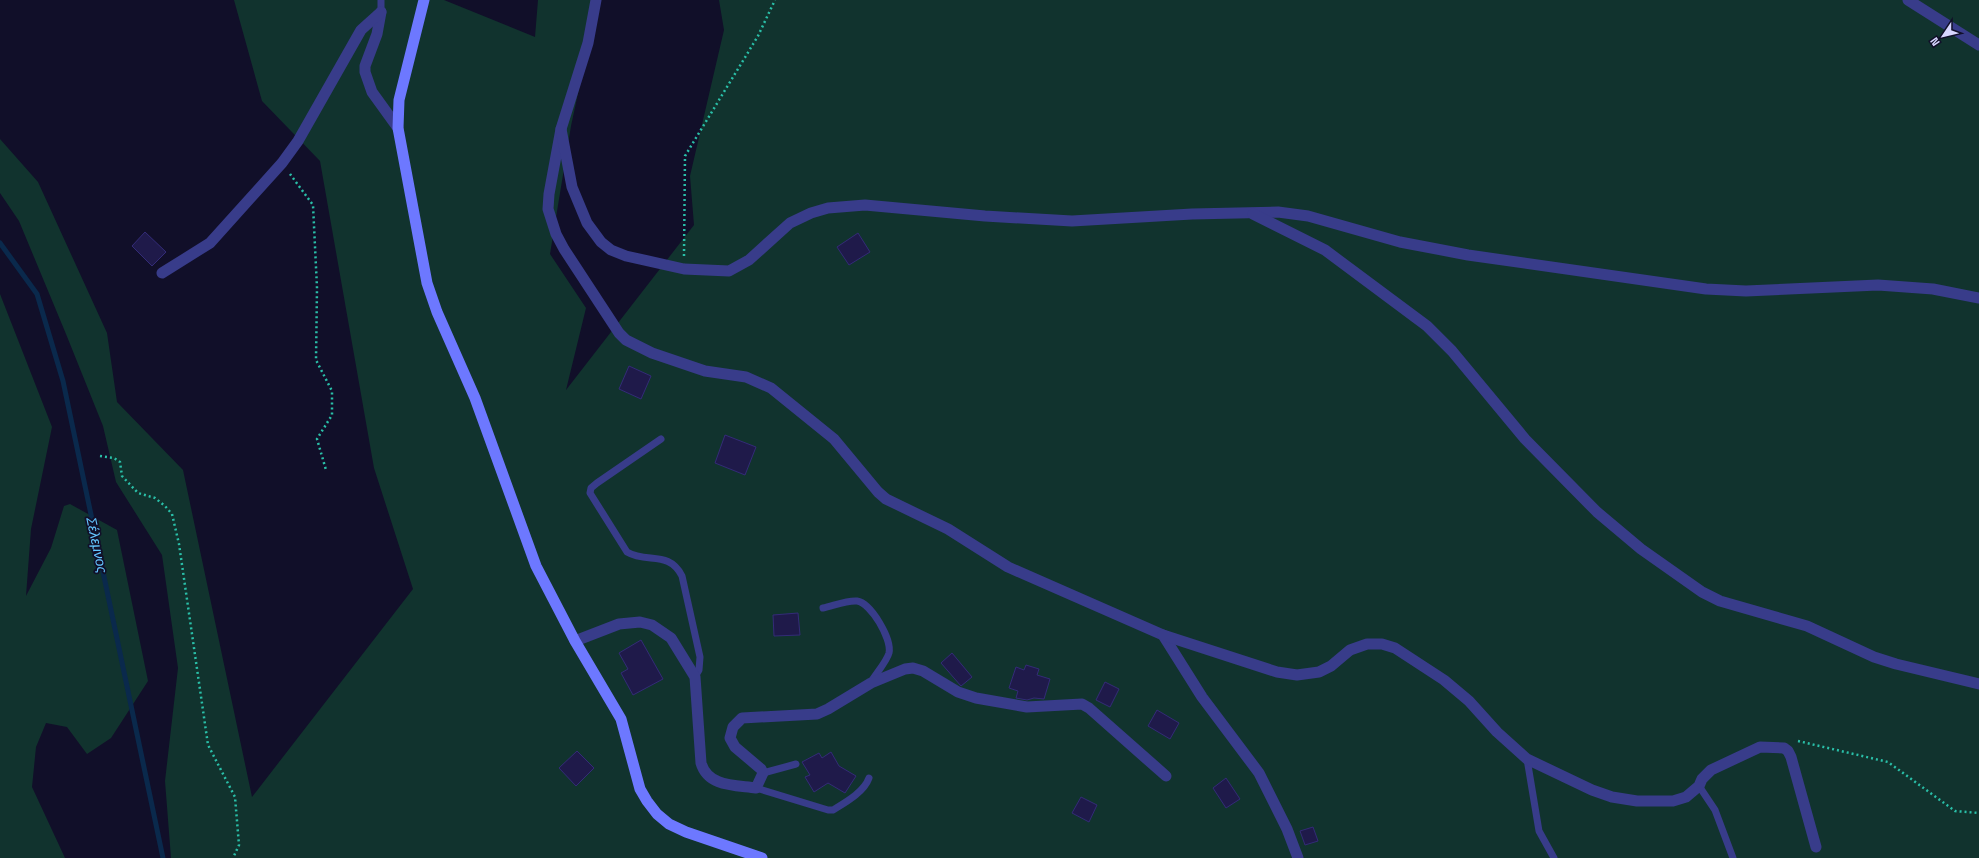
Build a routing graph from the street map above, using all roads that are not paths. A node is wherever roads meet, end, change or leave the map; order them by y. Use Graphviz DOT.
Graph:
graph roads {
  1 [pos="381,0"];
  2 [pos="424,0"];
  3 [pos="596,0"];
  4 [pos="1908,0"];
  5 [pos="381,12"];
  6 [pos="1979,45"];
  7 [pos="398,128"];
  8 [pos="561,129"];
  9 [pos="1250,213"];
  10 [pos="162,272"];
  11 [pos="1979,298"];
  12 [pos="661,439"];
  13 [pos="823,608"];
  14 [pos="1163,635"];
  15 [pos="575,641"];
  16 [pos="695,677"];
  17 [pos="871,682"];
  18 [pos="1979,684"];
  19 [pos="1527,759"];
  20 [pos="796,764"];
  21 [pos="763,773"];
  22 [pos="1166,776"];
  23 [pos="869,778"];
  24 [pos="1699,786"];
  25 [pos="756,788"];
  26 [pos="1816,847"];
  27 [pos="762,858"];
  28 [pos="1298,858"];
  29 [pos="1554,858"];
  30 [pos="1733,858"];
  1 -- 5 [label="lane"];
  2 -- 7 [label="main road"];
  3 -- 8 [label="street"];
  4 -- 6 [label="street"];
  5 -- 7 [label="street"];
  5 -- 10 [label="street"];
  7 -- 15 [label="main road"];
  8 -- 9 [label="street"];
  8 -- 14 [label="street"];
  9 -- 11 [label="street"];
  9 -- 18 [label="street"];
  12 -- 16 [label="lane"];
  13 -- 17 [label="lane"];
  14 -- 19 [label="street"];
  14 -- 28 [label="street"];
  15 -- 16 [label="street"];
  15 -- 27 [label="main road"];
  16 -- 25 [label="street"];
  17 -- 21 [label="street"];
  17 -- 22 [label="street"];
  19 -- 24 [label="street"];
  19 -- 29 [label="lane"];
  20 -- 21 [label="lane"];
  21 -- 25 [label="street"];
  23 -- 25 [label="lane"];
  24 -- 26 [label="street"];
  24 -- 30 [label="lane"];
}
